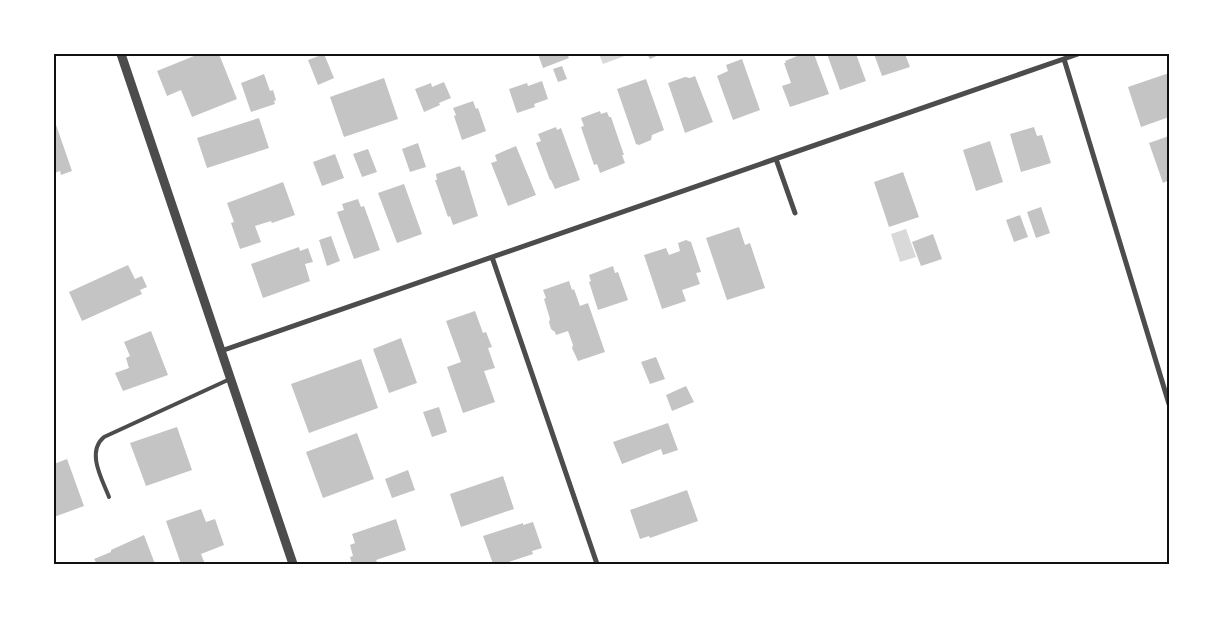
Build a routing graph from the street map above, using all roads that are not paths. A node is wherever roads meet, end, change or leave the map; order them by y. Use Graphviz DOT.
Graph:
graph roads {
  1 [pos="121,54"];
  2 [pos="1078,54"];
  3 [pos="1064,59"];
  4 [pos="776,159"];
  5 [pos="795,212"];
  6 [pos="492,257"];
  7 [pos="221,351"];
  8 [pos="230,379"];
  9 [pos="1169,404"];
  10 [pos="109,497"];
  11 [pos="293,564"];
  12 [pos="597,564"];
  1 -- 7 [label="street"];
  2 -- 3 [label="street"];
  3 -- 4 [label="street"];
  3 -- 9 [label="street"];
  4 -- 5 [label="street"];
  4 -- 6 [label="street"];
  6 -- 7 [label="street"];
  6 -- 12 [label="street"];
  7 -- 8 [label="street"];
  8 -- 10 [label="lane"];
  8 -- 11 [label="street"];
}
